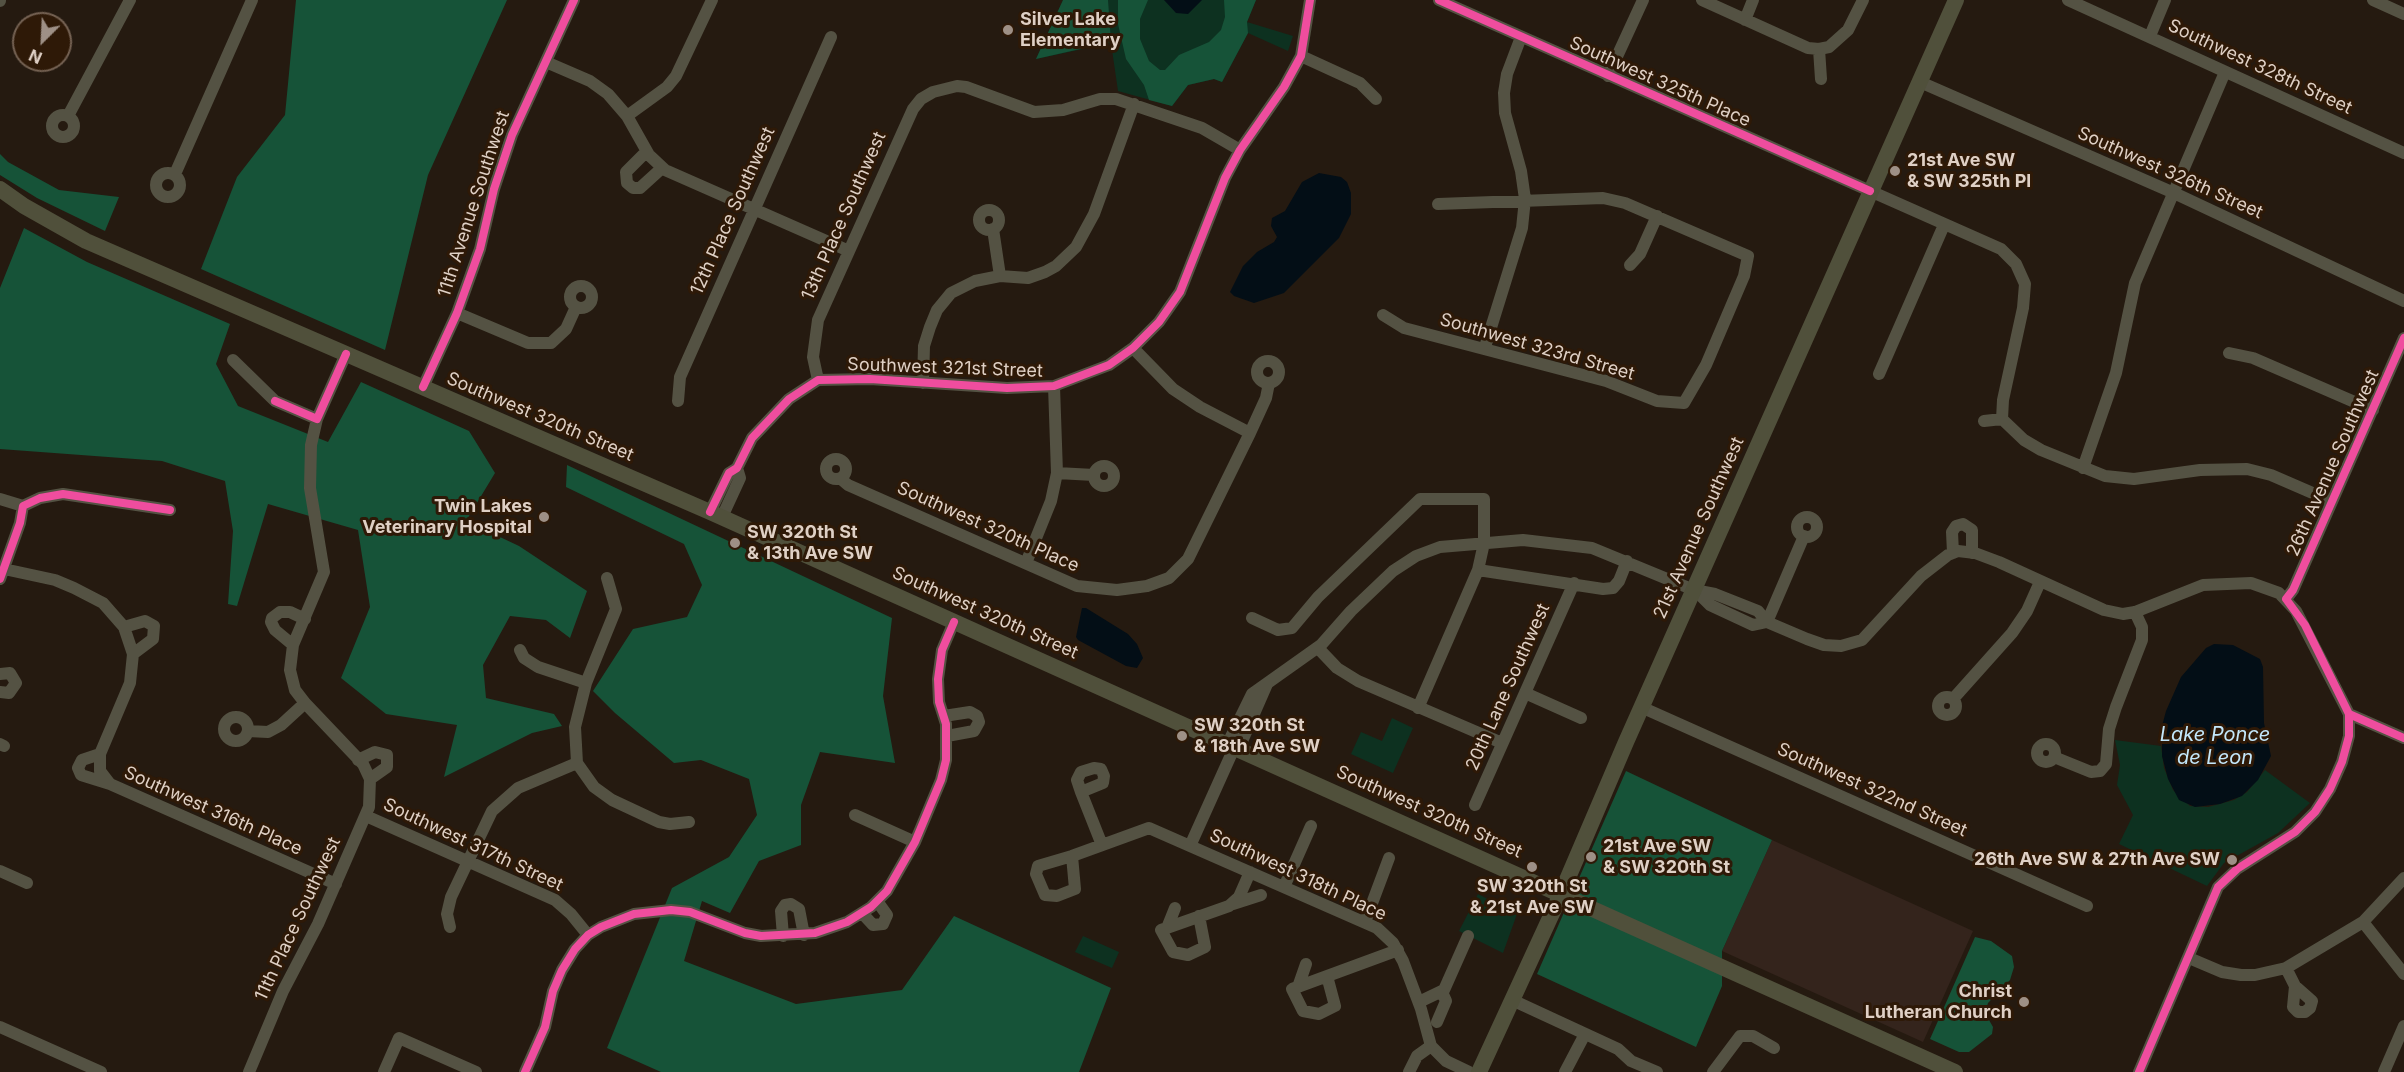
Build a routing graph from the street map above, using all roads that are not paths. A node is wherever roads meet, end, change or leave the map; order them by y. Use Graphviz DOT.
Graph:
graph roads {
  1 [pos="130,0"];
  2 [pos="252,0"];
  3 [pos="574,0"];
  4 [pos="712,0"];
  5 [pos="1310,0"];
  6 [pos="1439,0"];
  7 [pos="1643,0"];
  8 [pos="1702,0"];
  9 [pos="1753,0"];
  10 [pos="1863,0"];
  11 [pos="1956,0"];
  12 [pos="2068,0"];
  13 [pos="2165,0"];
  14 [pos="2373,0"];
  15 [pos="2404,14"];
  16 [pos="1745,20"];
  17 [pos="2150,36"];
  18 [pos="831,37"];
  19 [pos="1521,37"];
  20 [pos="1819,49"];
  21 [pos="1300,56"];
  22 [pos="546,62"];
  23 [pos="2225,72"];
  24 [pos="1608,76"];
  25 [pos="1821,79"];
  26 [pos="1920,82"];
  27 [pos="1376,99"];
  28 [pos="1134,104"];
  29 [pos="69,116"];
  30 [pos="627,116"];
  31 [pos="1240,150"];
  32 [pos="646,152"];
  33 [pos="2404,153"];
  34 [pos="662,168"];
  35 [pos="175,174"];
  36 [pos="0,189"];
  37 [pos="1870,191"];
  38 [pos="2174,193"];
  39 [pos="1525,199"];
  40 [pos="1438,204"];
  41 [pos="753,209"];
  42 [pos="1657,216"];
  43 [pos="1944,225"];
  44 [pos="993,229"];
  45 [pos="849,251"];
  46 [pos="1630,265"];
  47 [pos="1000,276"];
  48 [pos="2404,300"];
  49 [pos="576,307"];
  50 [pos="457,313"];
  51 [pos="1383,315"];
  52 [pos="2404,338"];
  53 [pos="1485,347"];
  54 [pos="1133,348"];
  55 [pos="2229,353"];
  56 [pos="346,354"];
  57 [pos="232,360"];
  58 [pos="1879,374"];
  59 [pos="818,380"];
  60 [pos="923,383"];
  61 [pos="1269,383"];
  62 [pos="1054,386"];
  63 [pos="423,387"];
  64 [pos="678,401"];
  65 [pos="2373,410"];
  66 [pos="317,419"];
  67 [pos="2002,419"];
  68 [pos="1984,421"];
  69 [pos="1250,433"];
  70 [pos="2082,468"];
  71 [pos="1057,473"];
  72 [pos="1094,475"];
  73 [pos="841,479"];
  74 [pos="0,499"];
  75 [pos="2331,501"];
  76 [pos="22,506"];
  77 [pos="170,510"];
  78 [pos="716,514"];
  79 [pos="1804,536"];
  80 [pos="1484,543"];
  81 [pos="1955,552"];
  82 [pos="1972,553"];
  83 [pos="1627,561"];
  84 [pos="1026,563"];
  85 [pos="1478,570"];
  86 [pos="2,574"];
  87 [pos="607,578"];
  88 [pos="2040,582"];
  89 [pos="1574,583"];
  90 [pos="1694,590"];
  91 [pos="2286,599"];
  92 [pos="2135,612"];
  93 [pos="1252,618"];
  94 [pos="305,619"];
  95 [pos="954,622"];
  96 [pos="1767,622"];
  97 [pos="124,627"];
  98 [pos="293,645"];
  99 [pos="1318,648"];
  100 [pos="520,650"];
  101 [pos="133,654"];
  102 [pos="0,674"];
  103 [pos="586,682"];
  104 [pos="0,692"];
  105 [pos="1525,693"];
  106 [pos="1953,699"];
  107 [pos="305,703"];
  108 [pos="1641,707"];
  109 [pos="1418,708"];
  110 [pos="2349,714"];
  111 [pos="944,716"];
  112 [pos="1581,718"];
  113 [pos="248,731"];
  114 [pos="947,736"];
  115 [pos="2404,738"];
  116 [pos="1502,742"];
  117 [pos="1234,745"];
  118 [pos="100,754"];
  119 [pos="2054,757"];
  120 [pos="358,760"];
  121 [pos="576,763"];
  122 [pos="370,779"];
  123 [pos="110,784"];
  124 [pos="1081,792"];
  125 [pos="1475,805"];
  126 [pos="855,814"];
  127 [pos="366,816"];
  128 [pos="689,822"];
  129 [pos="1311,826"];
  130 [pos="915,842"];
  131 [pos="1102,845"];
  132 [pos="1190,846"];
  133 [pos="1072,856"];
  134 [pos="1389,858"];
  135 [pos="468,859"];
  136 [pos="0,871"];
  137 [pos="1250,872"];
  138 [pos="2404,878"];
  139 [pos="27,883"];
  140 [pos="336,884"];
  141 [pos="1284,887"];
  142 [pos="1561,894"];
  143 [pos="1261,895"];
  144 [pos="877,901"];
  145 [pos="1229,906"];
  146 [pos="2087,906"];
  147 [pos="1175,908"];
  148 [pos="862,913"];
  149 [pos="1199,916"];
  150 [pos="1365,922"];
  151 [pos="2363,922"];
  152 [pos="450,927"];
  153 [pos="1167,928"];
  154 [pos="588,935"];
  155 [pos="804,935"];
  156 [pos="783,936"];
  157 [pos="1468,936"];
  158 [pos="1398,950"];
  159 [pos="2188,958"];
  160 [pos="1306,964"];
  161 [pos="2286,968"];
  162 [pos="2404,974"];
  163 [pos="1327,976"];
  164 [pos="2295,986"];
  165 [pos="1298,987"];
  166 [pos="1442,992"];
  167 [pos="1512,1000"];
  168 [pos="1419,1002"];
  169 [pos="1437,1022"];
  170 [pos="2404,1026"];
  171 [pos="0,1027"];
  172 [pos="1585,1034"];
  173 [pos="1431,1046"];
  174 [pos="1774,1048"];
  175 [pos="1630,1067"];
  176 [pos="101,1072"];
  177 [pos="249,1072"];
  178 [pos="384,1072"];
  179 [pos="476,1072"];
  180 [pos="525,1072"];
  181 [pos="1409,1072"];
  182 [pos="1469,1072"];
  183 [pos="1479,1072"];
  184 [pos="1565,1072"];
  185 [pos="1657,1072"];
  186 [pos="1713,1072"];
  187 [pos="1955,1072"];
  188 [pos="2140,1072"];
  189 [pos="2384,1072"];
  1 -- 29 [label="street"];
  2 -- 35 [label="street"];
  3 -- 22 [label="street, 11th Avenue Southwest"];
  4 -- 30 [label="street"];
  5 -- 21 [label="street, Southwest 321st Street"];
  6 -- 19 [label="street, Southwest 325th Place"];
  7 -- 24 [label="street"];
  8 -- 16 [label="street"];
  9 -- 16 [label="street"];
  10 -- 20 [label="street"];
  11 -- 26 [label="main road, 21st Avenue Southwest"];
  12 -- 17 [label="street, Southwest 328th Street"];
  13 -- 17 [label="street"];
  14 -- 15 [label="street"];
  16 -- 20 [label="street"];
  17 -- 23 [label="street, Southwest 328th Street"];
  18 -- 41 [label="street, 12th Place Southwest"];
  19 -- 24 [label="street, Southwest 325th Place"];
  19 -- 39 [label="street"];
  20 -- 25 [label="street"];
  21 -- 27 [label="street"];
  21 -- 31 [label="street, Southwest 321st Street"];
  22 -- 30 [label="street"];
  22 -- 50 [label="street, 11th Avenue Southwest"];
  23 -- 33 [label="street, Southwest 328th Street"];
  23 -- 38 [label="street"];
  24 -- 37 [label="street, Southwest 325th Place"];
  26 -- 37 [label="main road, 21st Avenue Southwest"];
  26 -- 38 [label="street, Southwest 326th Street"];
  28 -- 31 [label="street"];
  28 -- 45 [label="street, 13th Place Southwest"];
  28 -- 47 [label="street"];
  30 -- 32 [label="street"];
  31 -- 54 [label="street, Southwest 321st Street"];
  32 -- 34 [label="street"];
  32 -- 34 [label="street"];
  34 -- 41 [label="street"];
  36 -- 56 [label="main road, Southwest 320th Street"];
  37 -- 43 [label="street, Southwest 325th Place"];
  37 -- 90 [label="main road, 21st Avenue Southwest"];
  38 -- 48 [label="street, Southwest 326th Street"];
  38 -- 70 [label="street"];
  39 -- 40 [label="street"];
  39 -- 42 [label="street"];
  39 -- 53 [label="street"];
  41 -- 45 [label="street"];
  41 -- 64 [label="street, 12th Place Southwest"];
  42 -- 46 [label="street"];
  42 -- 53 [label="street, Southwest 323rd Street"];
  43 -- 58 [label="street"];
  43 -- 67 [label="street, Southwest 325th Place"];
  44 -- 47 [label="street"];
  45 -- 59 [label="street, 13th Place Southwest"];
  47 -- 60 [label="street"];
  49 -- 50 [label="street"];
  50 -- 63 [label="street, 11th Avenue Southwest"];
  51 -- 53 [label="street, Southwest 323rd Street"];
  52 -- 65 [label="street, 26th Avenue Southwest"];
  54 -- 62 [label="street, Southwest 321st Street"];
  54 -- 69 [label="street"];
  55 -- 65 [label="street"];
  56 -- 63 [label="main road, Southwest 320th Street"];
  56 -- 66 [label="street"];
  57 -- 66 [label="street"];
  59 -- 60 [label="street, Southwest 321st Street"];
  59 -- 78 [label="street"];
  60 -- 62 [label="street, Southwest 321st Street"];
  61 -- 69 [label="street"];
  62 -- 71 [label="street"];
  63 -- 78 [label="main road, Southwest 320th Street"];
  65 -- 75 [label="street, 26th Avenue Southwest"];
  66 -- 94 [label="street"];
  67 -- 68 [label="street"];
  67 -- 70 [label="street"];
  69 -- 84 [label="street, Southwest 320th Place"];
  70 -- 75 [label="street"];
  71 -- 72 [label="street"];
  71 -- 84 [label="street"];
  73 -- 84 [label="street, Southwest 320th Place"];
  74 -- 76 [label="street"];
  75 -- 91 [label="street, 26th Avenue Southwest"];
  76 -- 77 [label="street"];
  76 -- 86 [label="street"];
  78 -- 95 [label="main road, Southwest 320th Street"];
  79 -- 96 [label="street"];
  80 -- 83 [label="street"];
  80 -- 85 [label="street"];
  80 -- 93 [label="street"];
  80 -- 99 [label="street"];
  81 -- 82 [label="street"];
  81 -- 82 [label="street"];
  81 -- 96 [label="street"];
  82 -- 88 [label="street"];
  83 -- 89 [label="street, 20th Lane Southwest"];
  83 -- 90 [label="street"];
  85 -- 89 [label="street, 20th Lane Southwest"];
  85 -- 109 [label="street"];
  86 -- 97 [label="street"];
  87 -- 103 [label="street"];
  88 -- 92 [label="street"];
  88 -- 106 [label="street"];
  89 -- 105 [label="street, 20th Lane Southwest"];
  90 -- 96 [label="street"];
  90 -- 108 [label="main road, 21st Avenue Southwest"];
  91 -- 92 [label="street"];
  91 -- 110 [label="street"];
  92 -- 119 [label="street"];
  94 -- 98 [label="street"];
  94 -- 98 [label="street"];
  95 -- 111 [label="street"];
  95 -- 117 [label="main road, Southwest 320th Street"];
  97 -- 101 [label="street"];
  97 -- 101 [label="street"];
  98 -- 107 [label="street"];
  99 -- 109 [label="street"];
  99 -- 117 [label="street"];
  100 -- 103 [label="street"];
  101 -- 118 [label="street"];
  102 -- 104 [label="street"];
  103 -- 121 [label="street"];
  105 -- 112 [label="street"];
  105 -- 116 [label="street, 20th Lane Southwest"];
  107 -- 113 [label="street"];
  107 -- 120 [label="street"];
  108 -- 142 [label="main road, 21st Avenue Southwest"];
  108 -- 146 [label="street, Southwest 322nd Street"];
  109 -- 116 [label="street"];
  110 -- 115 [label="street"];
  110 -- 159 [label="street"];
  111 -- 114 [label="street"];
  111 -- 114 [label="street"];
  114 -- 130 [label="street"];
  116 -- 125 [label="street, 20th Lane Southwest"];
  117 -- 132 [label="street"];
  117 -- 142 [label="main road, Southwest 320th Street"];
  118 -- 123 [label="street"];
  118 -- 123 [label="street, Southwest 316th Place"];
  120 -- 122 [label="street"];
  120 -- 122 [label="street"];
  121 -- 128 [label="street"];
  121 -- 135 [label="street"];
  122 -- 127 [label="street, 11th Place Southwest"];
  123 -- 140 [label="street, Southwest 316th Place"];
  124 -- 131 [label="street"];
  126 -- 130 [label="street"];
  127 -- 135 [label="street, Southwest 317th Street"];
  127 -- 140 [label="street, 11th Place Southwest"];
  129 -- 141 [label="street"];
  130 -- 144 [label="street"];
  131 -- 132 [label="street, Southwest 318th Place"];
  131 -- 133 [label="street, Southwest 318th Place"];
  132 -- 137 [label="street, Southwest 318th Place"];
  134 -- 150 [label="street"];
  135 -- 152 [label="street"];
  135 -- 154 [label="street, Southwest 317th Street"];
  136 -- 139 [label="street"];
  137 -- 141 [label="street, Southwest 318th Place"];
  137 -- 145 [label="street"];
  138 -- 151 [label="street"];
  140 -- 177 [label="street, 11th Place Southwest"];
  141 -- 150 [label="street, Southwest 318th Place"];
  142 -- 167 [label="main road, 21st Avenue Southwest"];
  142 -- 187 [label="main road, Southwest 320th Street"];
  143 -- 145 [label="street"];
  144 -- 148 [label="street"];
  144 -- 148 [label="street"];
  145 -- 149 [label="street"];
  147 -- 153 [label="street"];
  148 -- 155 [label="street"];
  149 -- 153 [label="street"];
  149 -- 153 [label="street"];
  150 -- 158 [label="street, Southwest 318th Place"];
  151 -- 161 [label="street"];
  151 -- 162 [label="street"];
  154 -- 156 [label="street"];
  154 -- 180 [label="street"];
  155 -- 156 [label="street"];
  155 -- 156 [label="street"];
  157 -- 166 [label="street"];
  158 -- 163 [label="street"];
  158 -- 168 [label="street, Southwest 318th Place"];
  159 -- 161 [label="street"];
  159 -- 188 [label="street"];
  160 -- 165 [label="street"];
  161 -- 164 [label="street"];
  163 -- 165 [label="street"];
  163 -- 165 [label="street"];
  166 -- 168 [label="street"];
  166 -- 169 [label="street"];
  167 -- 172 [label="street"];
  167 -- 183 [label="main road, 21st Avenue Southwest"];
  168 -- 173 [label="street, Southwest 318th Place"];
  170 -- 189 [label="street"];
  171 -- 176 [label="street"];
  172 -- 175 [label="street"];
  172 -- 184 [label="street"];
  173 -- 181 [label="street"];
  173 -- 182 [label="street"];
  174 -- 186 [label="street"];
  175 -- 185 [label="street"];
  178 -- 179 [label="street"];
}
